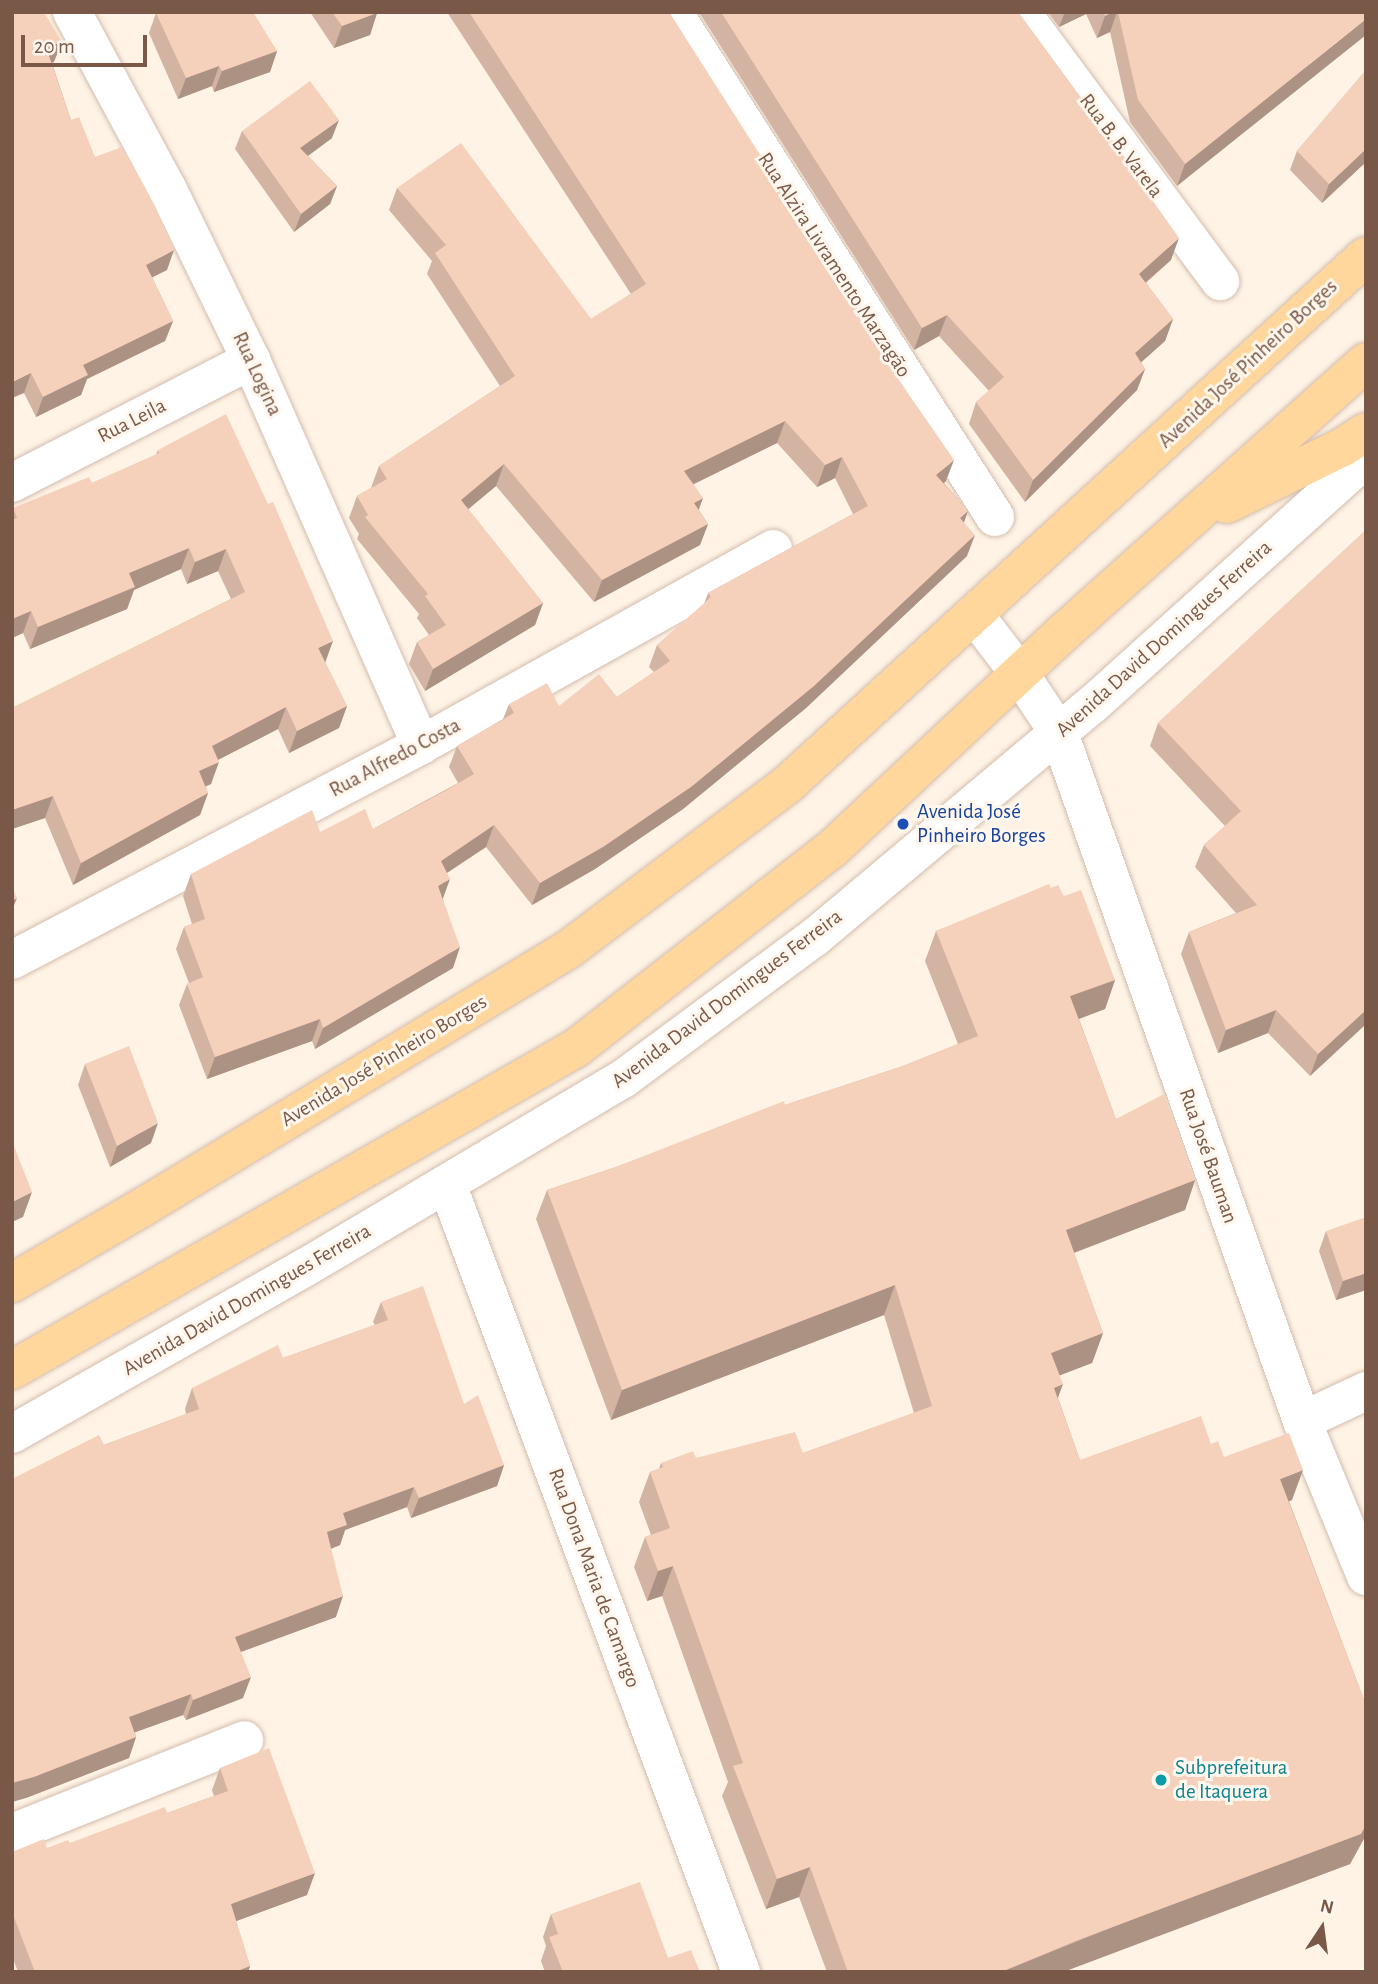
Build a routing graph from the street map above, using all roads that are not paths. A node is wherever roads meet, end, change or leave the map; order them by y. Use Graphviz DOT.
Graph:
graph roads {
  1 [pos="72,12"];
  2 [pos="673,12"];
  3 [pos="1021,12"];
  4 [pos="1366,256"];
  5 [pos="1220,281"];
  6 [pos="251,360"];
  7 [pos="1366,362"];
  8 [pos="1366,432"];
  9 [pos="1366,458"];
  10 [pos="12,483"];
  11 [pos="995,517"];
  12 [pos="1185,525"];
  13 [pos="773,549"];
  14 [pos="974,614"];
  15 [pos="1019,673"];
  16 [pos="1059,733"];
  17 [pos="421,745"];
  18 [pos="12,960"];
  19 [pos="447,1184"];
  20 [pos="12,1283"];
  21 [pos="12,1370"];
  22 [pos="1366,1391"];
  23 [pos="1302,1421"];
  24 [pos="12,1434"];
  25 [pos="1366,1576"];
  26 [pos="244,1740"];
  27 [pos="12,1833"];
  28 [pos="741,1972"];
  1 -- 6 [label="street, Rua Logina"];
  2 -- 11 [label="street, Rua Alzira Livramento Marzagão"];
  3 -- 5 [label="street, Rua B. B. Varela"];
  4 -- 14 [label="main road, Avenida José Pinheiro Borges"];
  6 -- 10 [label="street, Rua Leila"];
  6 -- 17 [label="street, Rua Logina"];
  7 -- 12 [label="main road"];
  8 -- 12 [label="main road"];
  9 -- 16 [label="street, Avenida David Domingues Ferreira"];
  12 -- 15 [label="main road"];
  13 -- 17 [label="street, Rua Alfredo Costa"];
  14 -- 15 [label="street, Rua José Bauman"];
  14 -- 20 [label="main road, Avenida José Pinheiro Borges"];
  15 -- 16 [label="street, Rua José Bauman"];
  15 -- 21 [label="main road"];
  16 -- 19 [label="street, Avenida David Domingues Ferreira"];
  16 -- 23 [label="street, Rua José Bauman"];
  17 -- 18 [label="street, Rua Alfredo Costa"];
  19 -- 24 [label="street, Avenida David Domingues Ferreira"];
  19 -- 28 [label="street, Rua Dona Maria de Camargo"];
  22 -- 23 [label="street"];
  23 -- 25 [label="street, Rua José Bauman"];
  26 -- 27 [label="street"];
}
